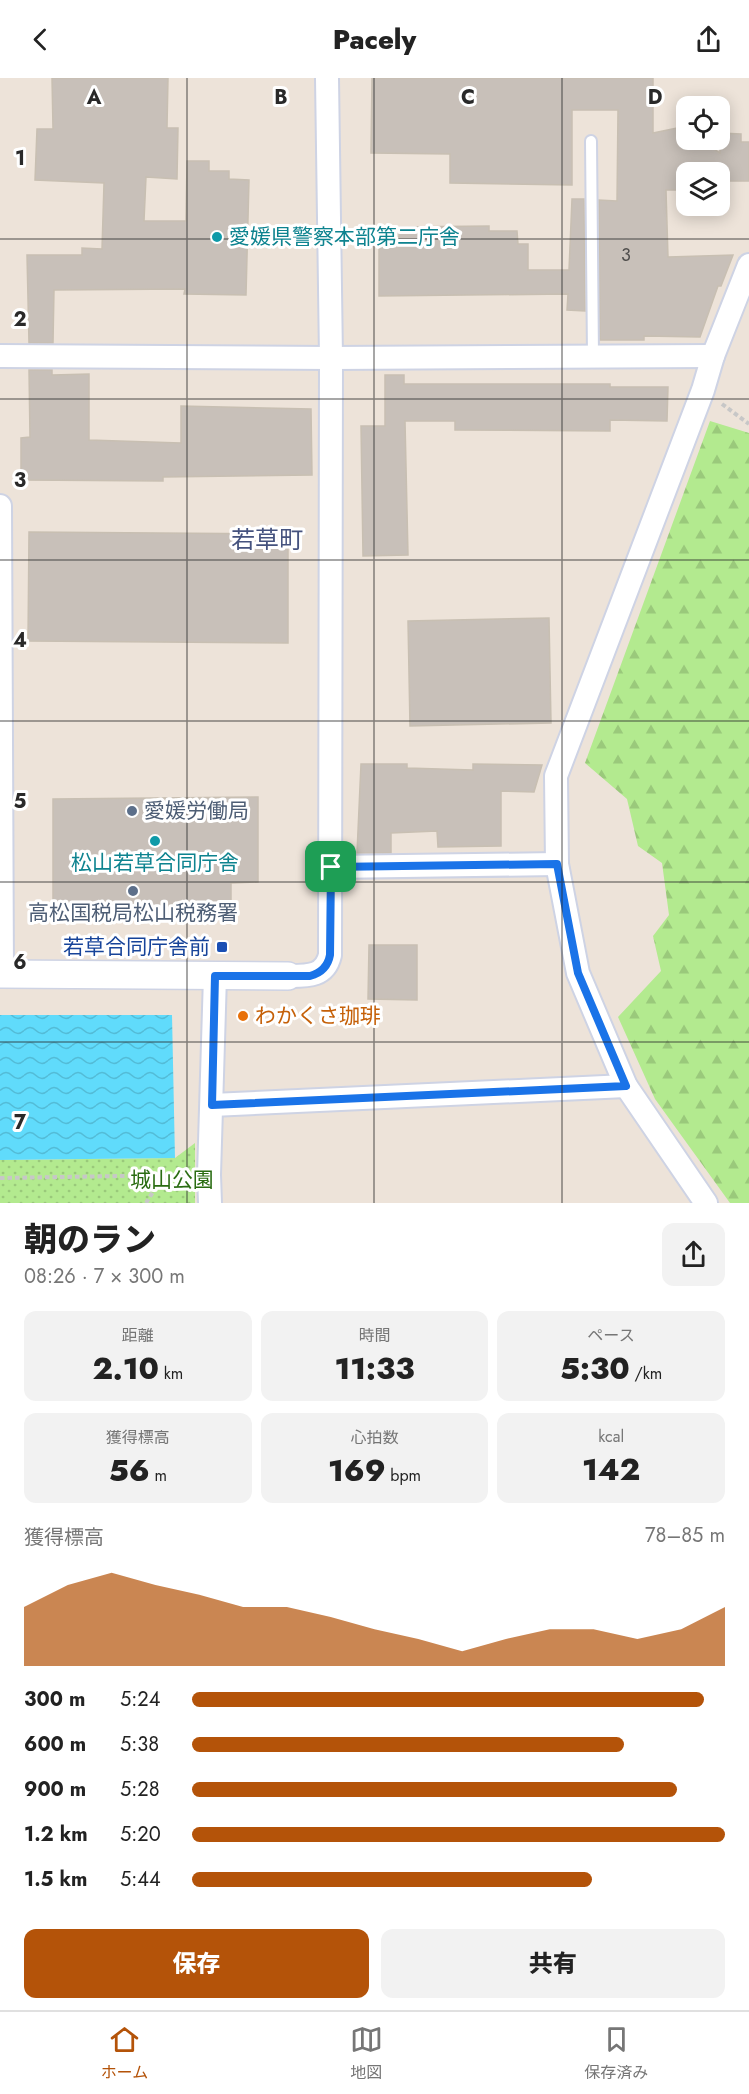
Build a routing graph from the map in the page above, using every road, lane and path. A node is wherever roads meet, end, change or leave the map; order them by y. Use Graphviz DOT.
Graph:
graph roads {
  1 [pos="327,78"];
  2 [pos="591,141"];
  3 [pos="749,265"];
  4 [pos="0,356"];
  5 [pos="713,356"];
  6 [pos="593,357"];
  7 [pos="331,358"];
  8 [pos="0,506"];
  9 [pos="557,864"];
  10 [pos="331,867"];
  11 [pos="1,974"];
  12 [pos="215,976"];
  13 [pos="288,976"];
  14 [pos="626,1086"];
  15 [pos="212,1105"];
  16 [pos="209,1175"];
  17 [pos="164,1176"];
  18 [pos="0,1178"];
  19 [pos="146,1203"];
  20 [pos="210,1203"];
  21 [pos="706,1203"];
  1 -- 7 [label="street"];
  2 -- 6 [label="lane"];
  3 -- 5 [label="street"];
  4 -- 7 [label="street"];
  5 -- 6 [label="street"];
  5 -- 9 [label="street"];
  6 -- 7 [label="street"];
  7 -- 10 [label="street"];
  8 -- 11 [label="street"];
  9 -- 10 [label="street"];
  9 -- 14 [label="street"];
  10 -- 13 [label="street"];
  11 -- 12 [label="street"];
  12 -- 13 [label="street"];
  12 -- 15 [label="street"];
  14 -- 15 [label="street"];
  14 -- 21 [label="street"];
  15 -- 16 [label="street"];
  16 -- 17 [label="path"];
  16 -- 20 [label="street"];
  17 -- 18 [label="path"];
  17 -- 19 [label="path"];
}
